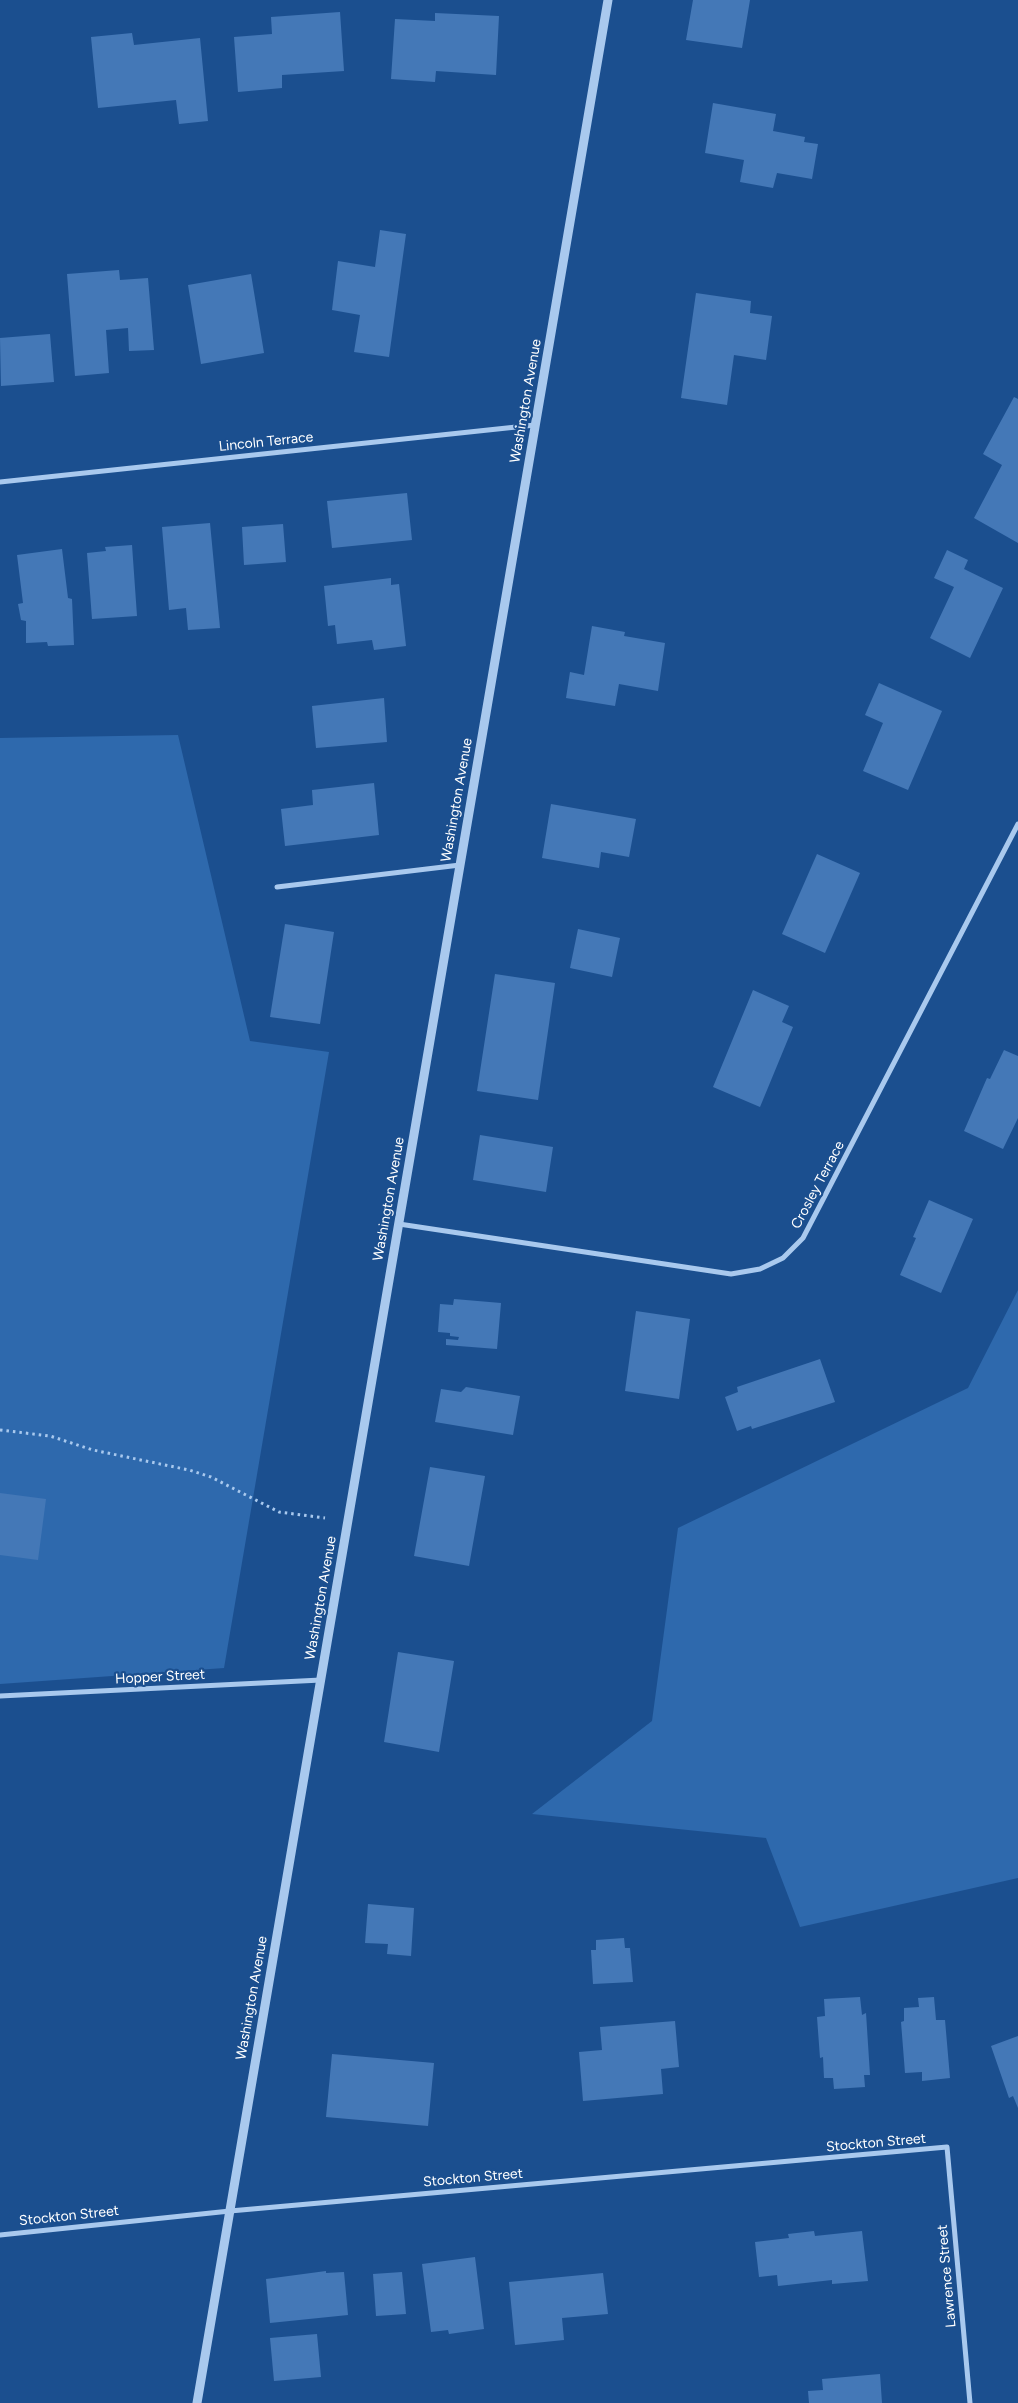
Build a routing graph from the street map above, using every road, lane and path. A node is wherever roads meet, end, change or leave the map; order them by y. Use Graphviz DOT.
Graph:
graph roads {
  1 [pos="608,0"];
  2 [pos="535,425"];
  3 [pos="0,482"];
  4 [pos="1018,824"];
  5 [pos="460,865"];
  6 [pos="277,887"];
  7 [pos="399,1224"];
  8 [pos="0,1430"];
  9 [pos="348,1521"];
  10 [pos="321,1680"];
  11 [pos="0,1696"];
  12 [pos="947,2148"];
  13 [pos="230,2211"];
  14 [pos="0,2235"];
  15 [pos="196,2403"];
  16 [pos="970,2403"];
  1 -- 2 [label="street, Washington Avenue"];
  2 -- 3 [label="street, Lincoln Terrace"];
  2 -- 5 [label="street, Washington Avenue"];
  4 -- 7 [label="street, Crosley Terrace"];
  5 -- 6 [label="street"];
  5 -- 7 [label="street, Washington Avenue"];
  7 -- 9 [label="street, Washington Avenue"];
  8 -- 9 [label="path"];
  9 -- 10 [label="street, Washington Avenue"];
  10 -- 11 [label="street, Hopper Street"];
  10 -- 13 [label="street, Washington Avenue"];
  12 -- 13 [label="street, Stockton Street"];
  12 -- 16 [label="street, Lawrence Street"];
  13 -- 14 [label="street, Stockton Street"];
  13 -- 15 [label="street, Washington Avenue"];
}
